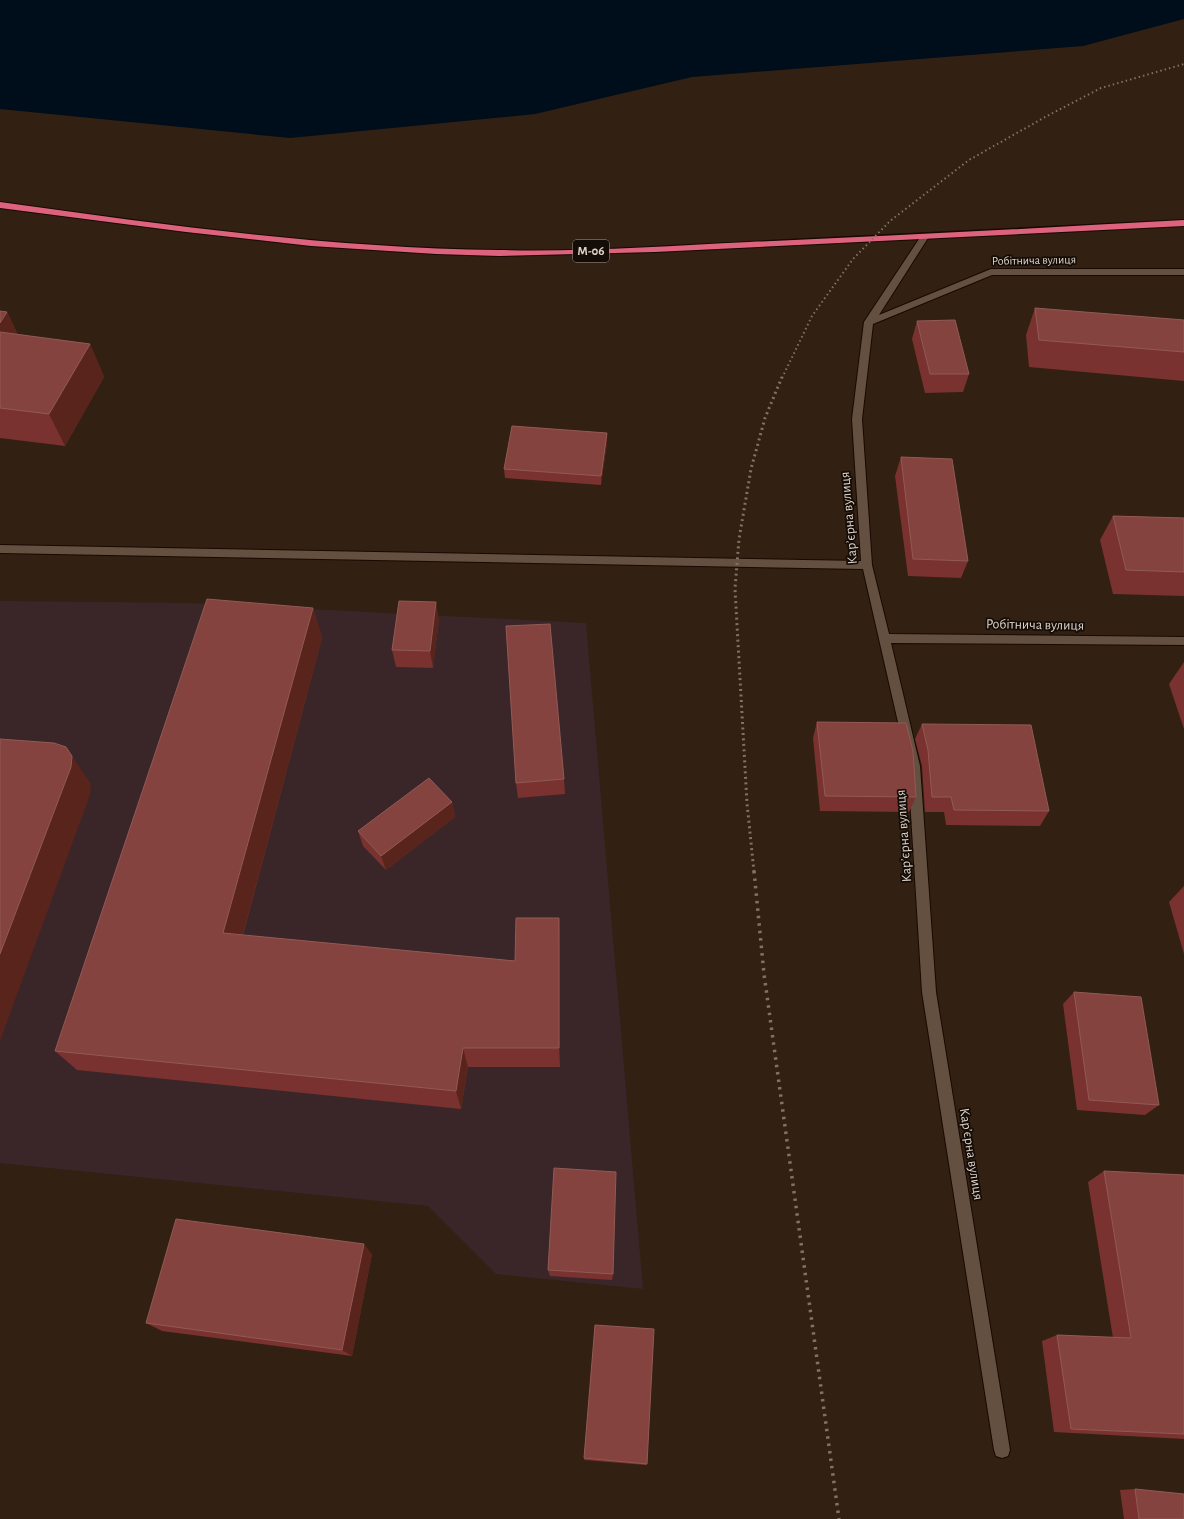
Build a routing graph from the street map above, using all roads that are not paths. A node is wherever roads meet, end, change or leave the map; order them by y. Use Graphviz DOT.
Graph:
graph roads {
  1 [pos="0,205"];
  2 [pos="1184,223"];
  3 [pos="924,238"];
  4 [pos="1184,272"];
  5 [pos="869,322"];
  6 [pos="0,549"];
  7 [pos="868,566"];
  8 [pos="885,638"];
  9 [pos="1184,641"];
  10 [pos="1002,1450"];
  1 -- 3 [label="highway, М-06"];
  2 -- 3 [label="highway, М-06"];
  3 -- 5 [label="street, Карʼєрна вулиця"];
  4 -- 5 [label="street, Робітнича вулиця"];
  5 -- 7 [label="street, Карʼєрна вулиця"];
  6 -- 7 [label="street"];
  7 -- 8 [label="street, Карʼєрна вулиця"];
  8 -- 9 [label="street, Робітнича вулиця"];
  8 -- 10 [label="street, Карʼєрна вулиця"];
}
